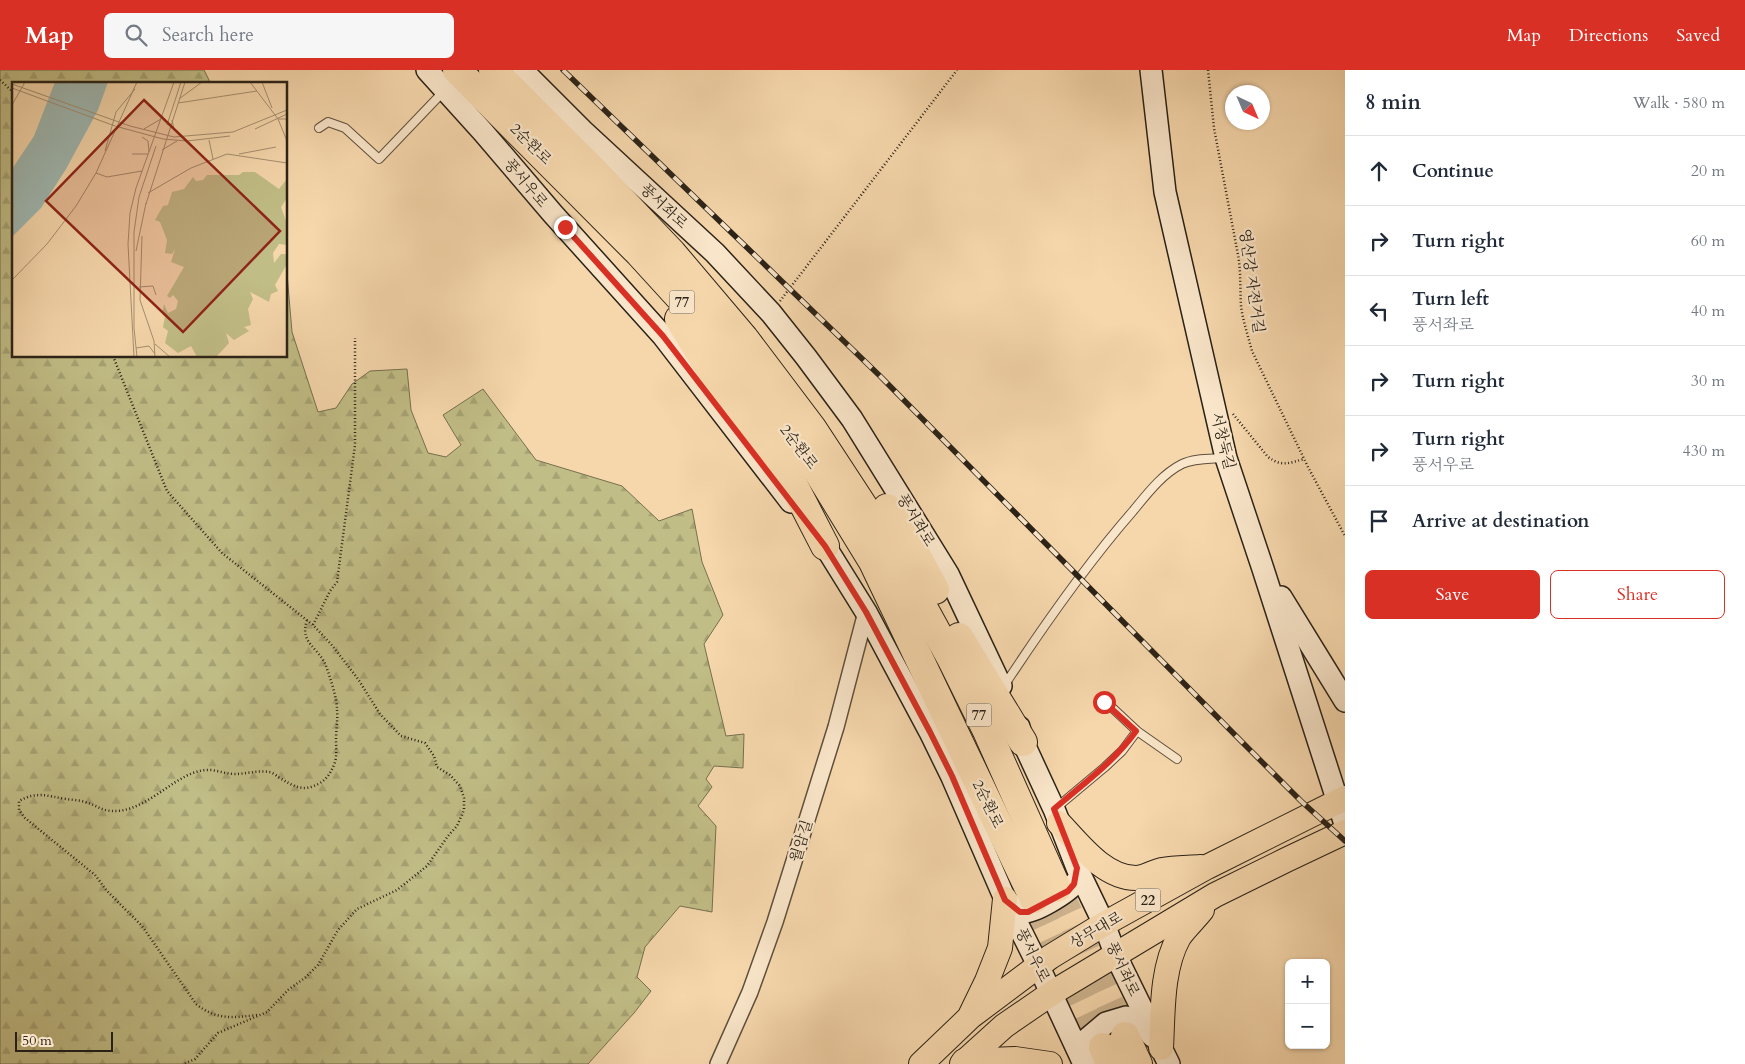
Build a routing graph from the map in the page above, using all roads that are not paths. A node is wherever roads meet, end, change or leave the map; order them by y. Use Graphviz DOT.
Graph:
graph roads {
  1 [pos="427,70"];
  2 [pos="492,70"];
  3 [pos="522,70"];
  4 [pos="1151,70"];
  5 [pos="451,80"];
  6 [pos="319,128"];
  7 [pos="639,253"];
  8 [pos="812,428"];
  9 [pos="1226,458"];
  10 [pos="825,546"];
  11 [pos="1263,569"];
  12 [pos="866,612"];
  13 [pos="1002,688"];
  14 [pos="1345,701"];
  15 [pos="1104,702"];
  16 [pos="1136,731"];
  17 [pos="1023,742"];
  18 [pos="1176,759"];
  19 [pos="1342,800"];
  20 [pos="1056,816"];
  21 [pos="1345,824"];
  22 [pos="1345,832"];
  23 [pos="1207,867"];
  24 [pos="1077,868"];
  25 [pos="1215,895"];
  26 [pos="1005,900"];
  27 [pos="1104,924"];
  28 [pos="1116,956"];
  29 [pos="1038,965"];
  30 [pos="1052,993"];
  31 [pos="970,1017"];
  32 [pos="1102,1055"];
  33 [pos="1165,1056"];
  34 [pos="963,1063"];
  35 [pos="718,1064"];
  36 [pos="921,1064"];
  37 [pos="1050,1064"];
  38 [pos="1138,1064"];
  1 -- 5 [label="street, 풍서우로"];
  2 -- 8 [label="highway, 2순환로 / 77"];
  3 -- 13 [label="street, 풍서좌로"];
  4 -- 9 [label="street, 서창둑길"];
  5 -- 6 [label="lane"];
  5 -- 7 [label="highway, 2순환로 / 77"];
  5 -- 10 [label="street, 풍서우로"];
  7 -- 8 [label="highway, 2순환로 / 77"];
  7 -- 10 [label="highway"];
  8 -- 17 [label="highway"];
  9 -- 11 [label="street, 서창둑길"];
  9 -- 13 [label="lane"];
  10 -- 12 [label="street, 풍서우로"];
  11 -- 14 [label="street"];
  11 -- 19 [label="street, 서창둑길"];
  12 -- 26 [label="street, 풍서우로"];
  12 -- 35 [label="street, 월암길"];
  13 -- 17 [label="street, 풍서좌로"];
  15 -- 16 [label="lane"];
  16 -- 18 [label="lane"];
  16 -- 20 [label="lane"];
  17 -- 20 [label="street, 풍서좌로"];
  19 -- 21 [label="street, 서창둑길"];
  19 -- 23 [label="main road, 상무대로 / 22"];
  20 -- 23 [label="main road"];
  20 -- 24 [label="street, 풍서좌로"];
  22 -- 25 [label="main road, 상무대로 / 22"];
  23 -- 27 [label="main road, 상무대로 / 22"];
  24 -- 26 [label="street"];
  24 -- 27 [label="street, 풍서좌로"];
  25 -- 28 [label="main road, 상무대로 / 22"];
  25 -- 33 [label="main road"];
  26 -- 29 [label="street, 풍서우로"];
  26 -- 31 [label="main road"];
  27 -- 28 [label="street, 풍서좌로"];
  27 -- 29 [label="main road, 상무대로 / 22"];
  28 -- 30 [label="main road, 상무대로 / 22"];
  28 -- 33 [label="street, 풍서좌로"];
  29 -- 30 [label="street, 풍서우로"];
  29 -- 31 [label="main road, 상무대로 / 22"];
  30 -- 32 [label="street, 풍서우로"];
  30 -- 34 [label="main road, 상무대로 / 22"];
  31 -- 36 [label="main road, 상무대로 / 22"];
  32 -- 33 [label="street"];
  32 -- 38 [label="highway"];
  34 -- 37 [label="main road"];
}
